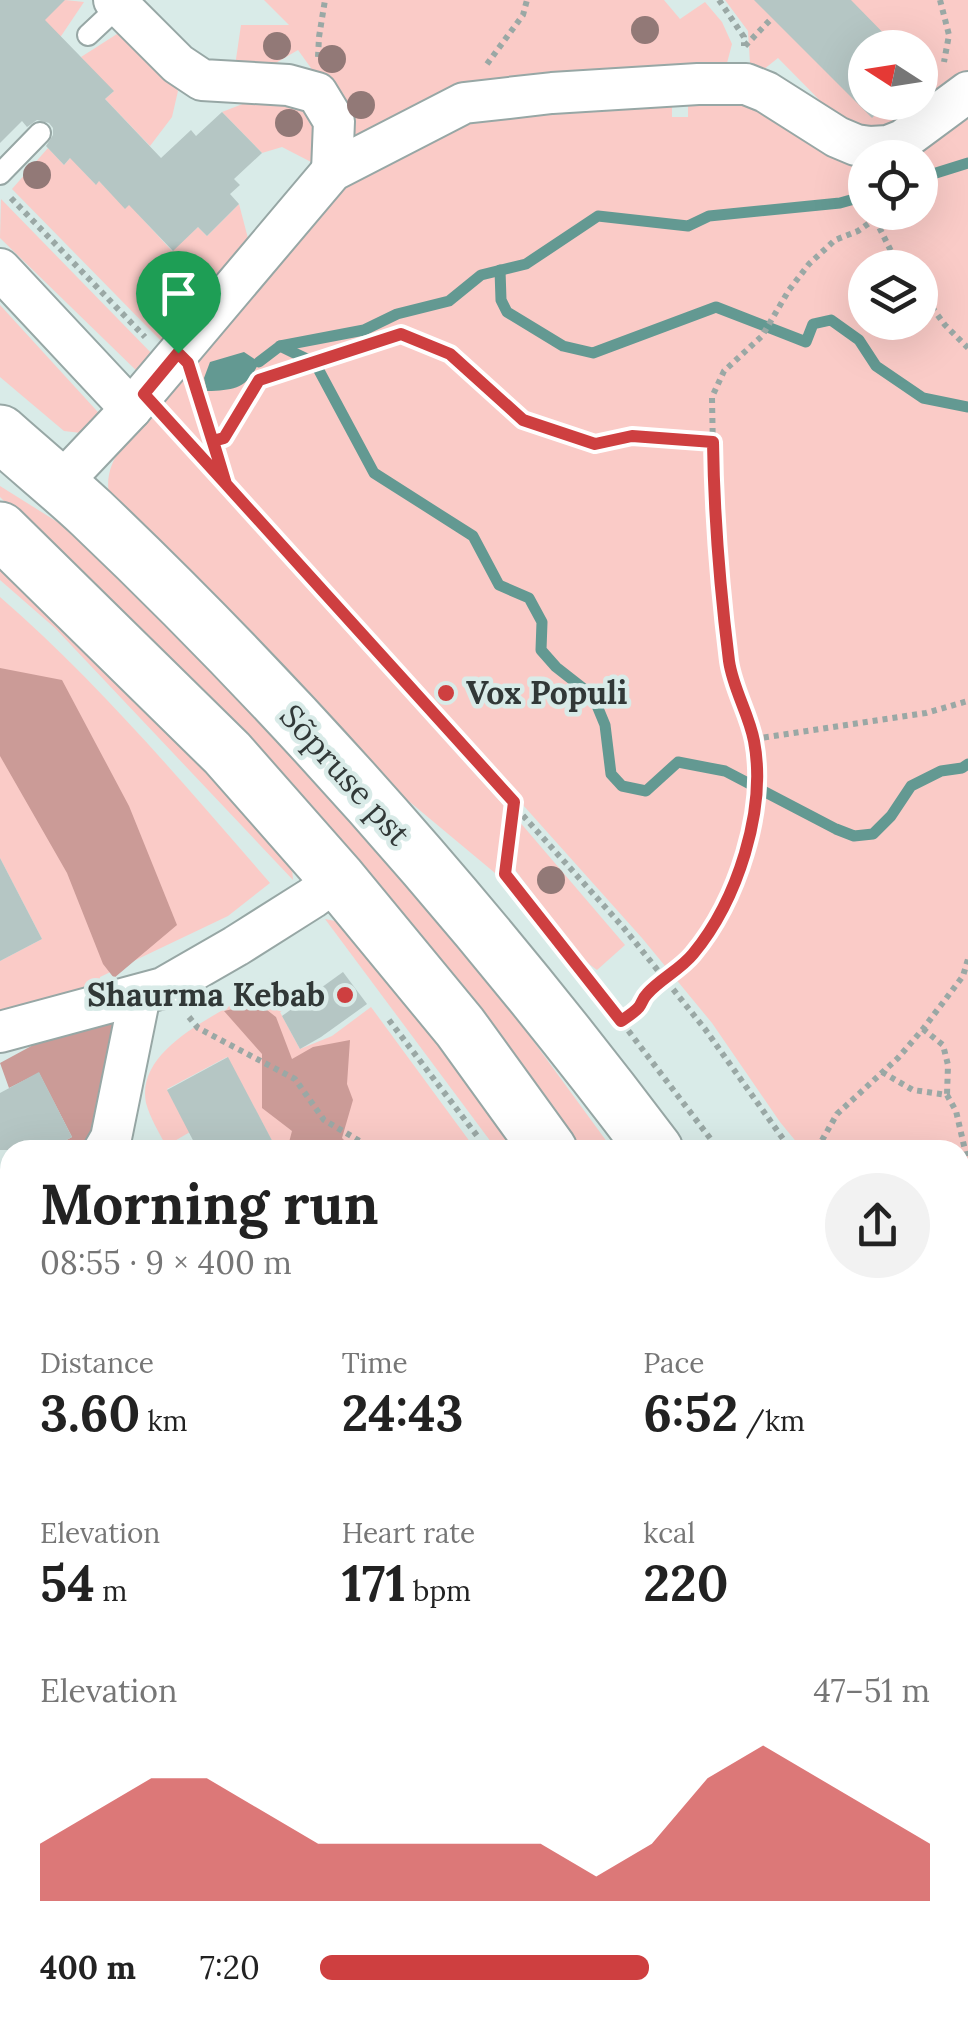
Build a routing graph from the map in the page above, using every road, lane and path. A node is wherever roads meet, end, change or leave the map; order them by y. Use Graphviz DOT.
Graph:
graph roads {
  1 [pos="325,0"];
  2 [pos="527,0"];
  3 [pos="719,0"];
  4 [pos="940,0"];
  5 [pos="116,3"];
  6 [pos="772,18"];
  7 [pos="88,35"];
  8 [pos="948,35"];
  9 [pos="968,92"];
  10 [pos="317,94"];
  11 [pos="464,104"];
  12 [pos="40,132"];
  13 [pos="332,172"];
  14 [pos="0,174"];
  15 [pos="9,196"];
  16 [pos="858,230"];
  17 [pos="0,270"];
  18 [pos="938,315"];
  19 [pos="968,348"];
  20 [pos="174,358"];
  21 [pos="138,401"];
  22 [pos="0,434"];
  23 [pos="213,441"];
  24 [pos="713,442"];
  25 [pos="226,484"];
  26 [pos="59,485"];
  27 [pos="0,530"];
  28 [pos="968,701"];
  29 [pos="754,739"];
  30 [pos="514,802"];
  31 [pos="338,879"];
  32 [pos="968,958"];
  33 [pos="663,979"];
  34 [pos="152,992"];
  35 [pos="383,1011"];
  36 [pos="621,1021"];
  37 [pos="923,1029"];
  38 [pos="0,1032"];
  39 [pos="882,1072"];
  40 [pos="947,1095"];
  41 [pos="118,1140"];
  42 [pos="359,1140"];
  43 [pos="480,1140"];
  44 [pos="542,1140"];
  45 [pos="646,1140"];
  46 [pos="711,1140"];
  47 [pos="784,1140"];
  48 [pos="821,1140"];
  49 [pos="963,1140"];
  1 -- 10 [label="path"];
  2 -- 11 [label="path"];
  3 -- 6 [label="path"];
  4 -- 8 [label="path"];
  5 -- 7 [label="lane"];
  5 -- 10 [label="street"];
  9 -- 11 [label="street"];
  10 -- 13 [label="street"];
  11 -- 13 [label="street"];
  12 -- 14 [label="lane"];
  13 -- 20 [label="street"];
  15 -- 20 [label="path"];
  16 -- 24 [label="path"];
  17 -- 21 [label="street"];
  18 -- 19 [label="path"];
  20 -- 21 [label="street"];
  20 -- 23 [label="path"];
  21 -- 25 [label="path"];
  21 -- 26 [label="street"];
  22 -- 26 [label="main road, Sõpruse pst"];
  23 -- 24 [label="path"];
  23 -- 25 [label="path"];
  24 -- 29 [label="path"];
  25 -- 30 [label="path"];
  26 -- 45 [label="main road, Sõpruse pst"];
  27 -- 31 [label="main road"];
  28 -- 29 [label="path"];
  29 -- 33 [label="path"];
  30 -- 33 [label="path"];
  30 -- 36 [label="path"];
  31 -- 34 [label="street"];
  31 -- 44 [label="main road"];
  32 -- 37 [label="path"];
  33 -- 36 [label="path"];
  33 -- 47 [label="path"];
  34 -- 38 [label="street"];
  34 -- 41 [label="street"];
  34 -- 42 [label="path"];
  35 -- 43 [label="path"];
  36 -- 46 [label="path"];
  37 -- 39 [label="path"];
  37 -- 40 [label="path"];
  39 -- 40 [label="path"];
  39 -- 48 [label="path"];
  40 -- 49 [label="path"];
}
